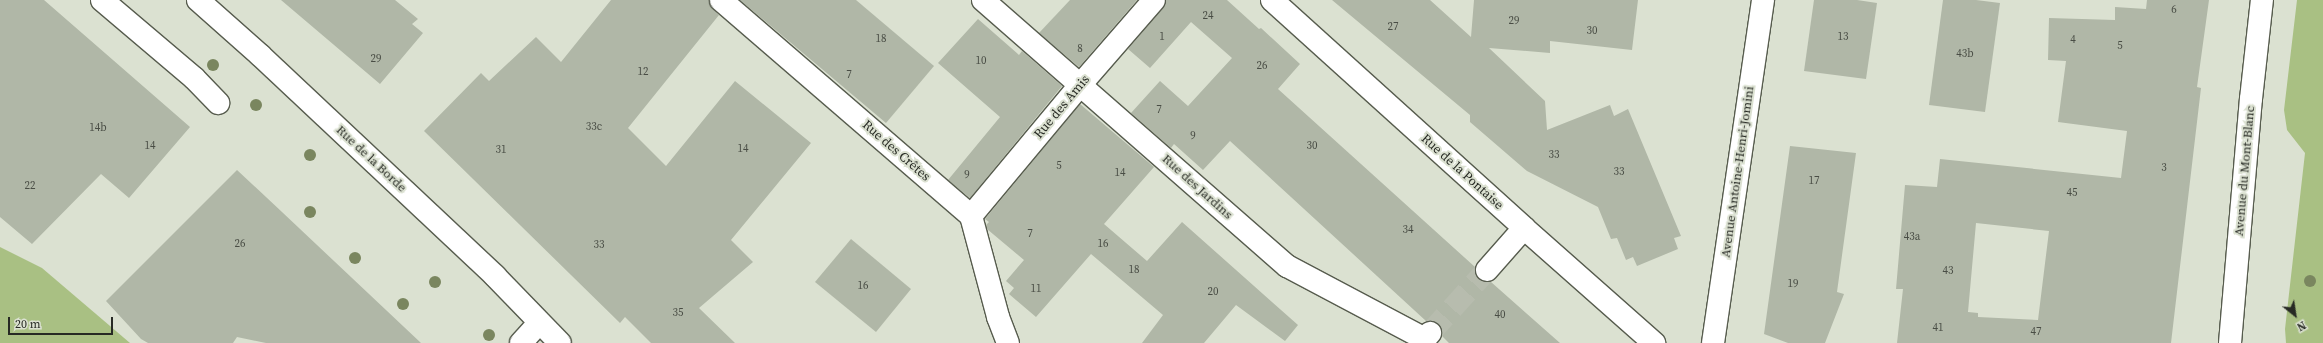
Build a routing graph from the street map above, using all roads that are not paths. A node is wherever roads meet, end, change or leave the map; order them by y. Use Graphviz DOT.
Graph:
graph roads {
  1 [pos="102,0"];
  2 [pos="198,0"];
  3 [pos="721,0"];
  4 [pos="983,0"];
  5 [pos="1154,0"];
  6 [pos="1272,0"];
  7 [pos="1763,0"];
  8 [pos="2262,0"];
  9 [pos="1081,84"];
  10 [pos="218,103"];
  11 [pos="971,216"];
  12 [pos="1524,228"];
  13 [pos="1486,270"];
  14 [pos="539,323"];
  15 [pos="1430,333"];
  16 [pos="521,343"];
  17 [pos="560,343"];
  18 [pos="1008,343"];
  19 [pos="1654,343"];
  20 [pos="1713,343"];
  21 [pos="2230,343"];
  1 -- 10 [label="street"];
  2 -- 14 [label="street, Rue de la Borde"];
  3 -- 11 [label="street, Rue des Crêtes"];
  4 -- 9 [label="street, Rue des Jardins"];
  5 -- 9 [label="street, Rue des Amis"];
  6 -- 12 [label="street, Rue de la Pontaise"];
  7 -- 20 [label="street, Avenue Antoine-Henri-Jomini"];
  8 -- 21 [label="street, Avenue du Mont-Blanc"];
  9 -- 11 [label="street, Rue des Amis"];
  9 -- 15 [label="street, Rue des Jardins"];
  11 -- 18 [label="street"];
  12 -- 13 [label="street"];
  12 -- 19 [label="street, Rue de la Pontaise"];
  14 -- 16 [label="street"];
  14 -- 17 [label="street, Rue de la Borde"];
}
